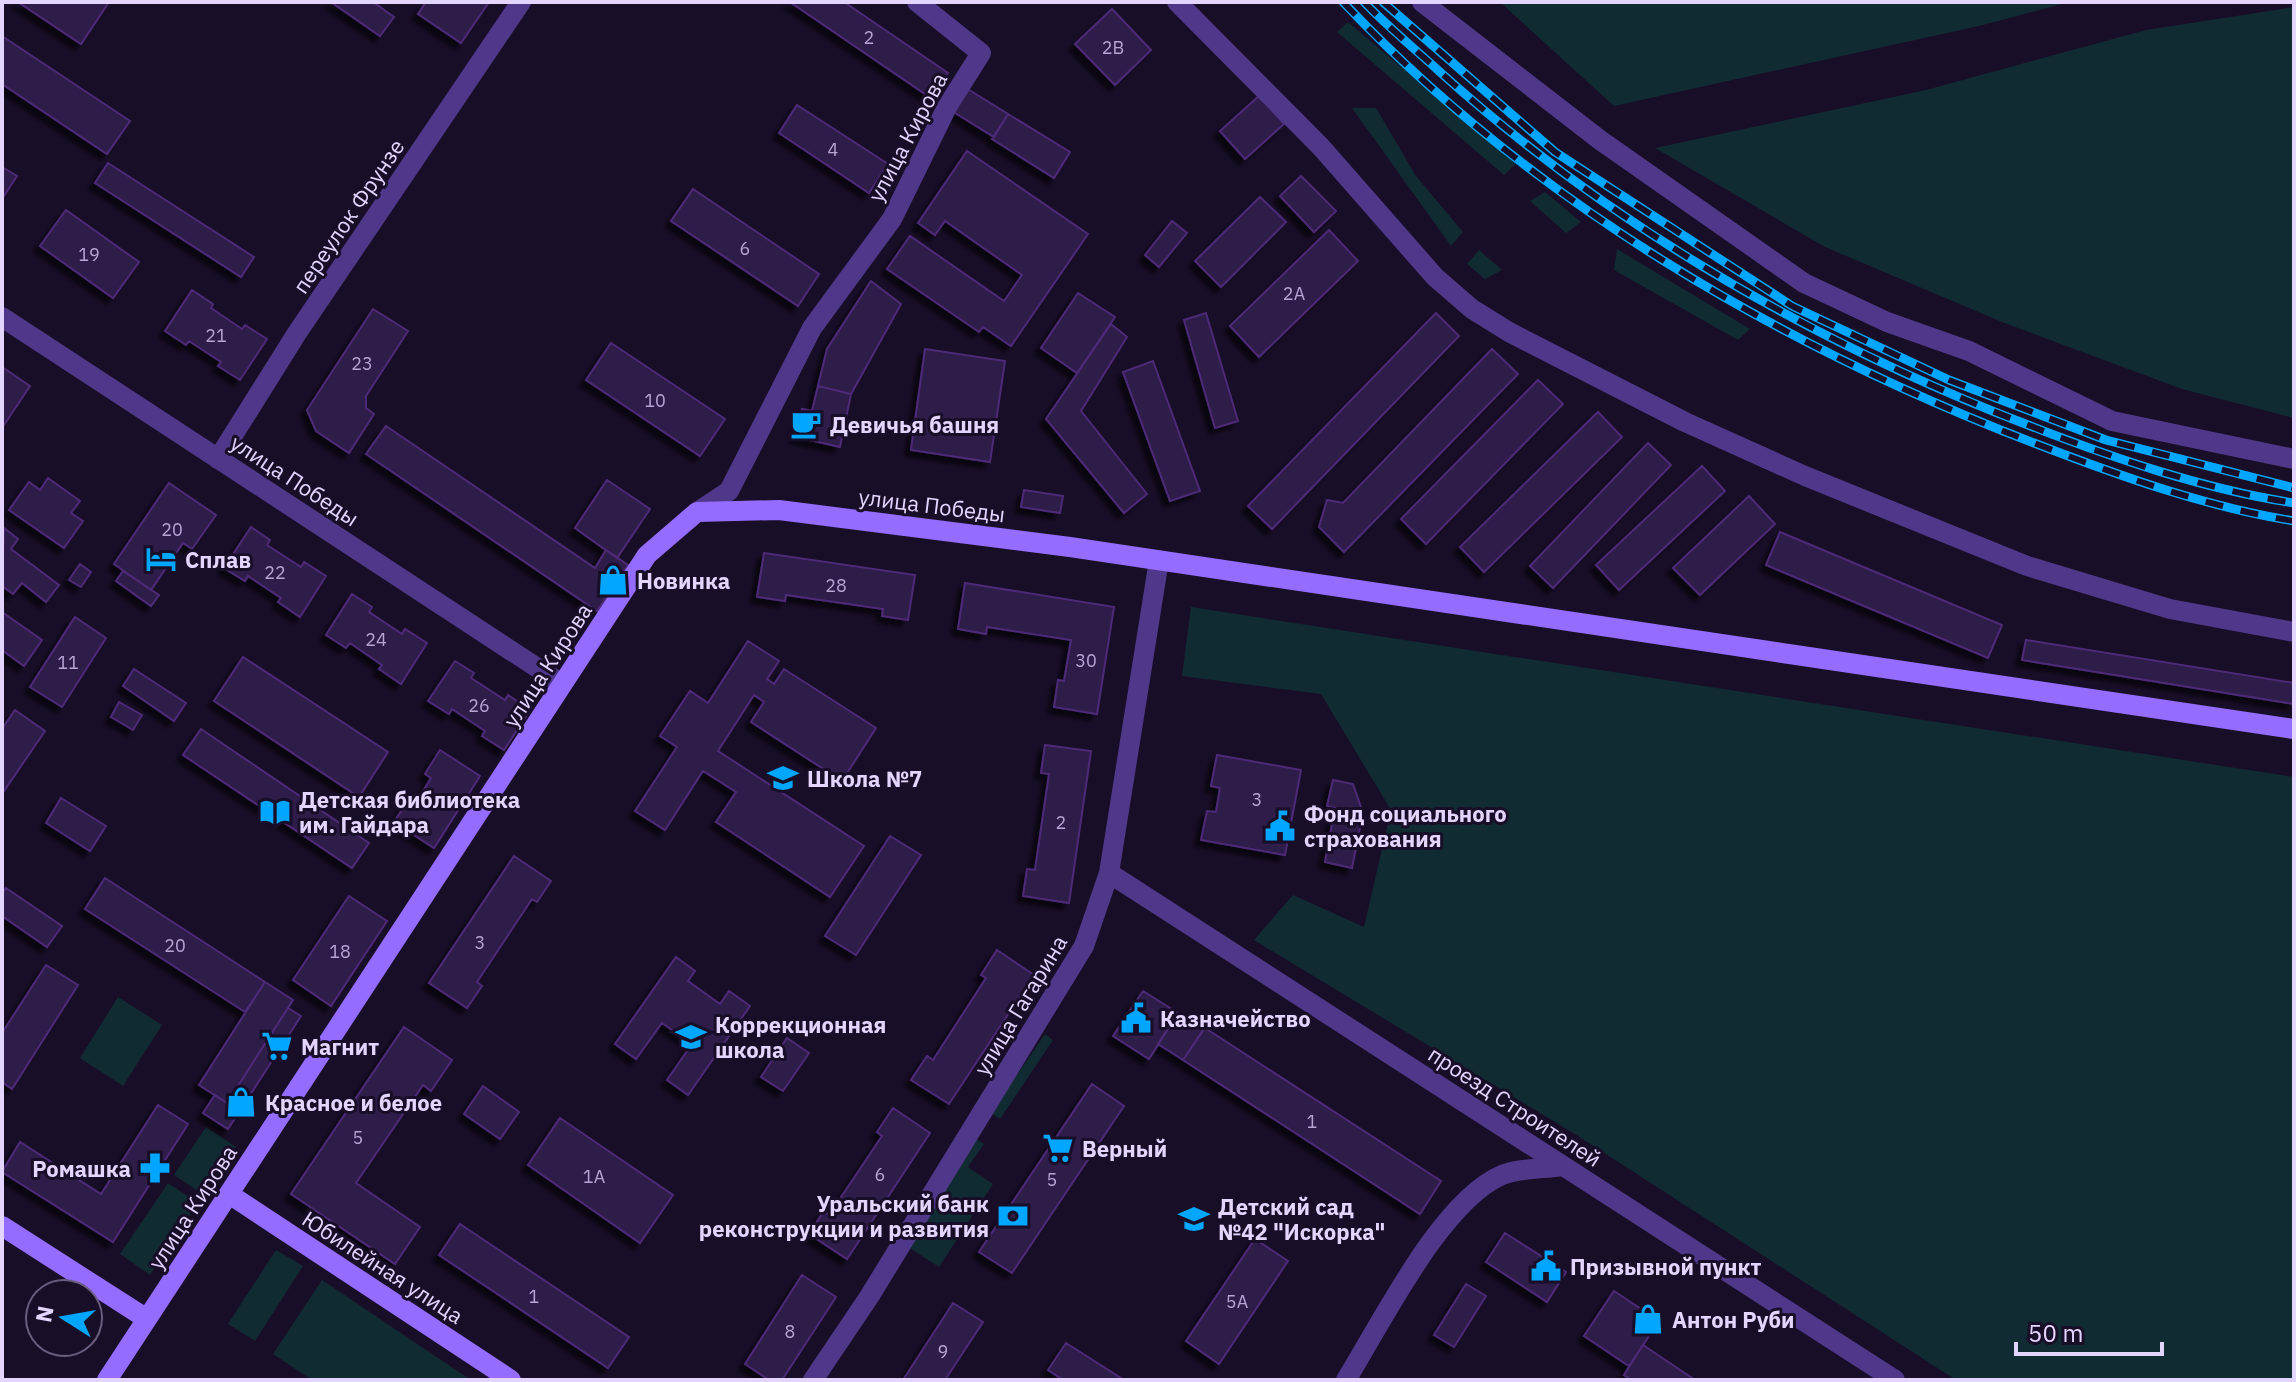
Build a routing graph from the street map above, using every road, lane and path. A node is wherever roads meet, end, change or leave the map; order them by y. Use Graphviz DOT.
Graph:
graph roads {
  1 [pos="521,2"];
  2 [pos="917,2"];
  3 [pos="1177,2"];
  4 [pos="1422,2"];
  5 [pos="2,317"];
  6 [pos="218,459"];
  7 [pos="2294,459"];
  8 [pos="697,512"];
  9 [pos="1159,560"];
  10 [pos="2294,632"];
  11 [pos="562,684"];
  12 [pos="2294,729"];
  13 [pos="1109,873"];
  14 [pos="1563,1166"];
  15 [pos="229,1194"];
  16 [pos="2,1226"];
  17 [pos="147,1319"];
  18 [pos="107,1380"];
  19 [pos="511,1380"];
  20 [pos="813,1380"];
  21 [pos="1346,1380"];
  22 [pos="1895,1380"];
  1 -- 6 [label="street, переулок Фрунзе"];
  2 -- 8 [label="street, улица Кирова"];
  3 -- 10 [label="street"];
  4 -- 7 [label="street"];
  5 -- 6 [label="street, улица Победы"];
  6 -- 11 [label="street, улица Победы"];
  8 -- 9 [label="street, улица Победы"];
  8 -- 11 [label="street, улица Кирова"];
  9 -- 12 [label="street, улица Победы"];
  9 -- 13 [label="street, улица Гагарина"];
  11 -- 15 [label="street, улица Кирова"];
  13 -- 14 [label="street, проезд Строителей"];
  13 -- 20 [label="street, улица Гагарина"];
  14 -- 21 [label="street"];
  14 -- 22 [label="street, проезд Строителей"];
  15 -- 17 [label="street, улица Кирова"];
  15 -- 19 [label="street, Юбилейная улица"];
  16 -- 17 [label="street"];
  17 -- 18 [label="street, улица Кирова"];
}
